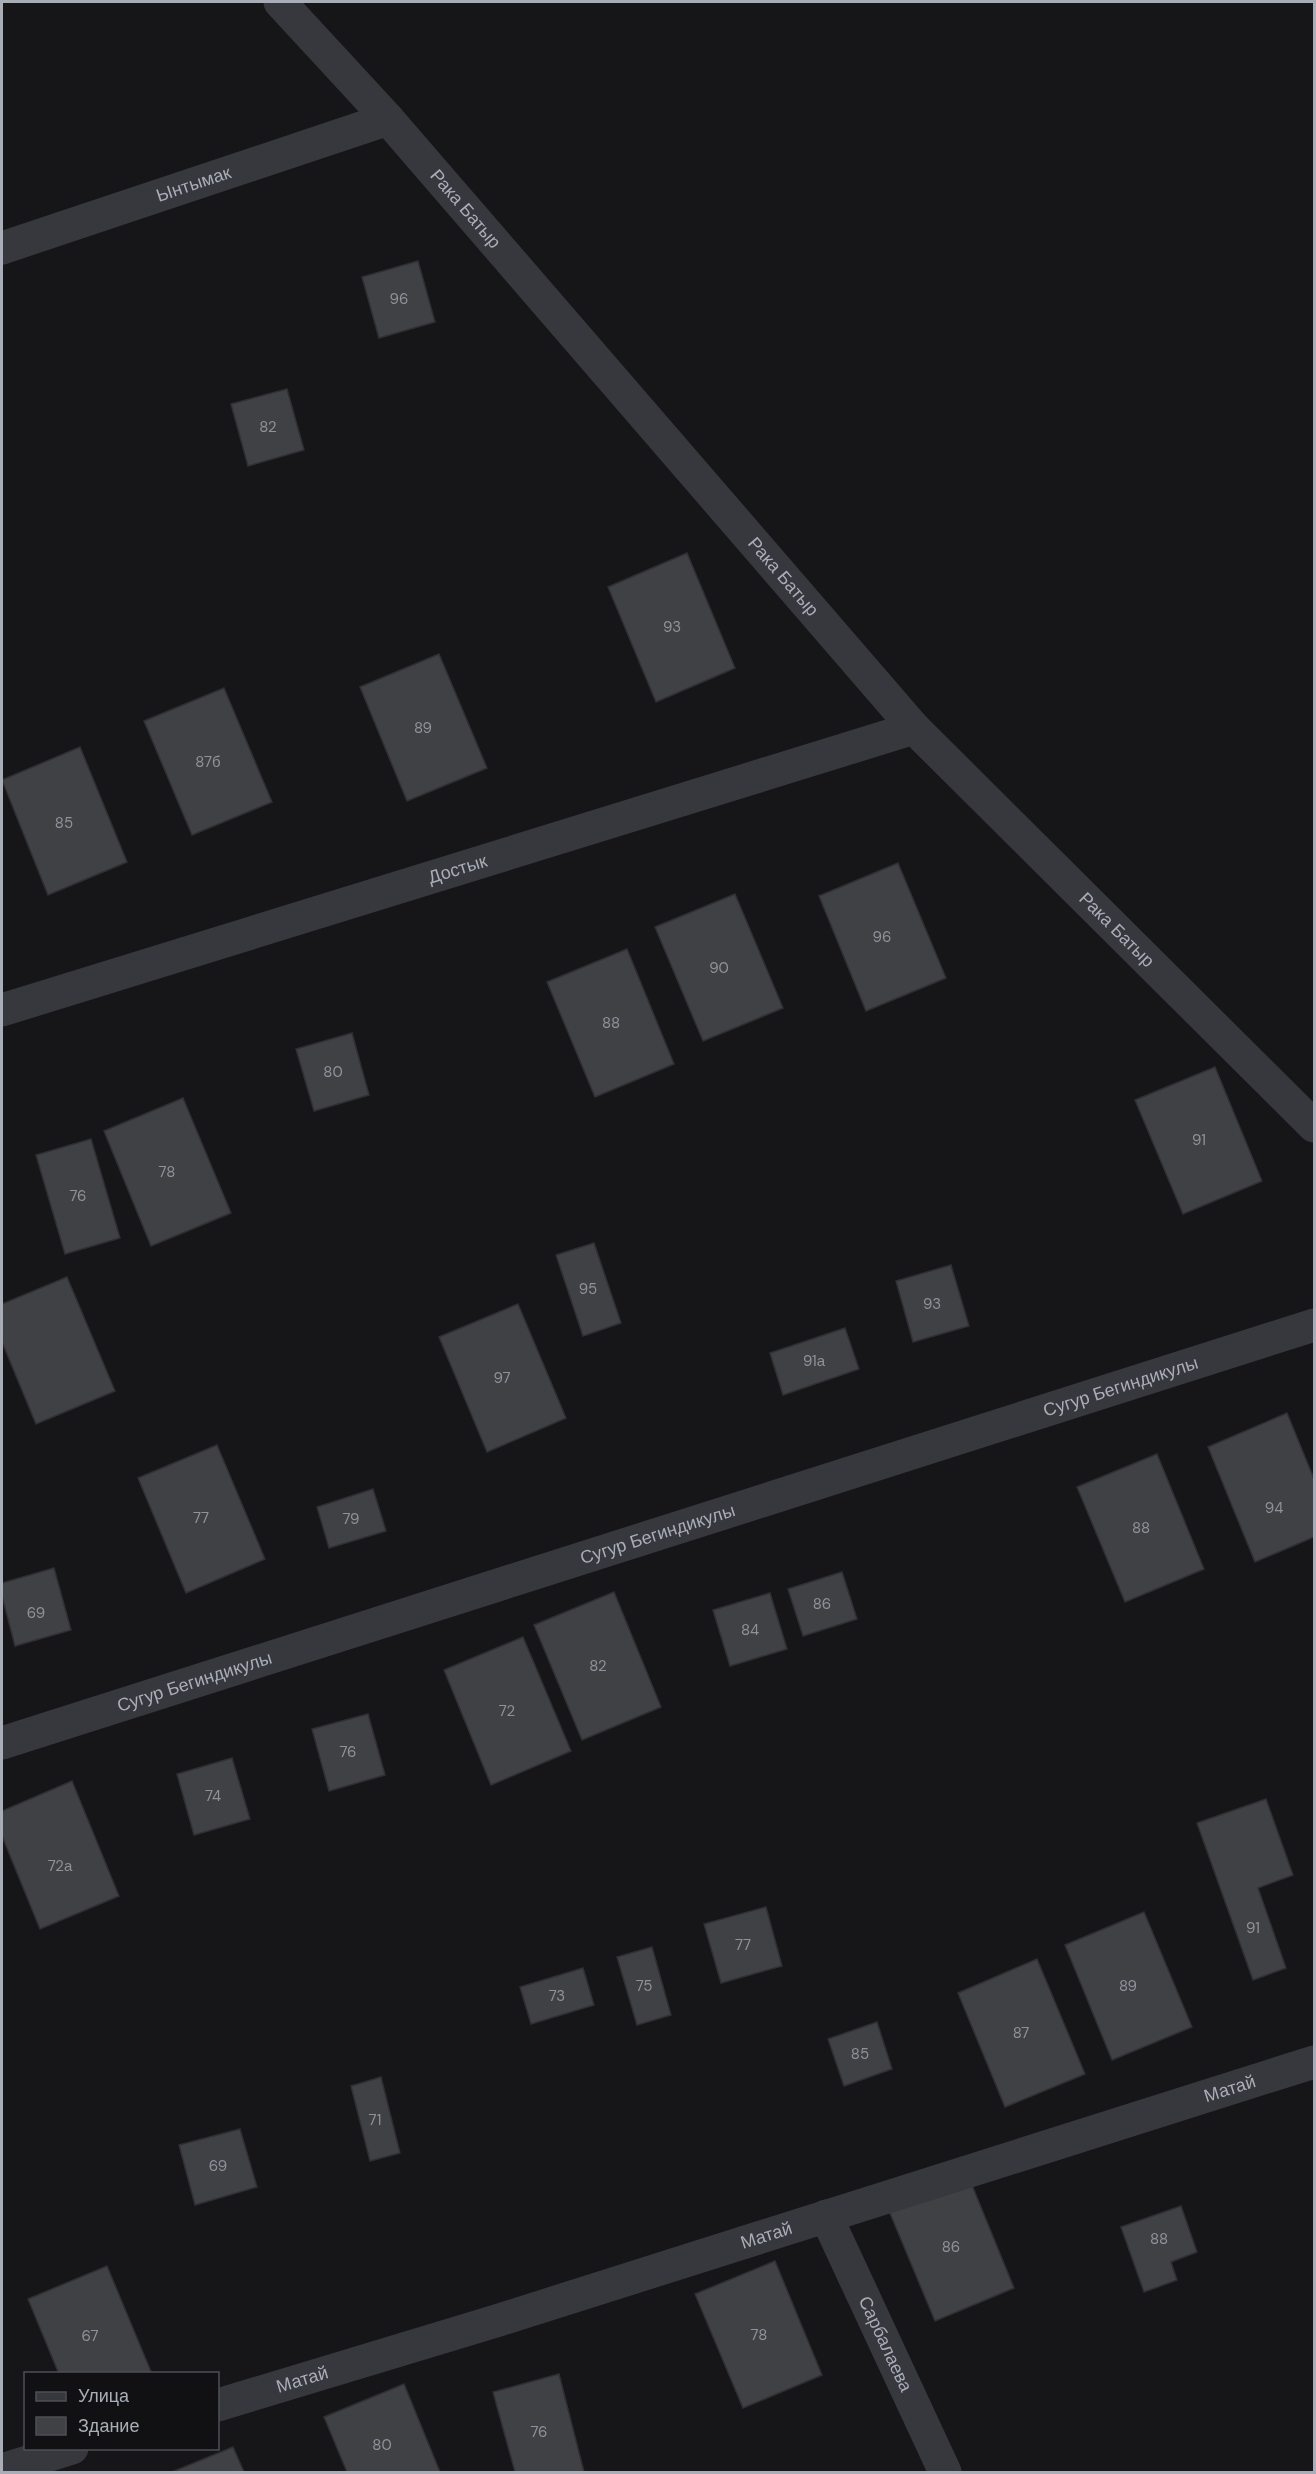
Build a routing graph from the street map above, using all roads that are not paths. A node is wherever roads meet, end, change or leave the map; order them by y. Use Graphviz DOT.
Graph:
graph roads {
  1 [pos="280,2"];
  2 [pos="388,119"];
  3 [pos="2,248"];
  4 [pos="914,728"];
  5 [pos="2,1010"];
  6 [pos="1314,1126"];
  7 [pos="1314,1325"];
  8 [pos="2,1743"];
  9 [pos="1314,2062"];
  10 [pos="826,2216"];
  11 [pos="219,2405"];
  12 [pos="66,2450"];
  13 [pos="2,2470"];
  14 [pos="945,2472"];
  1 -- 2 [label="street, Рака Батыр"];
  2 -- 3 [label="street, Ынтымак"];
  2 -- 4 [label="street, Рака Батыр"];
  4 -- 5 [label="street, Достык"];
  4 -- 6 [label="street, Рака Батыр"];
  7 -- 8 [label="street, Сугур Бегиндикулы"];
  9 -- 10 [label="street, Матай"];
  10 -- 11 [label="street, Матай"];
  10 -- 14 [label="street, Сарбалаева"];
  12 -- 13 [label="street"];
}
